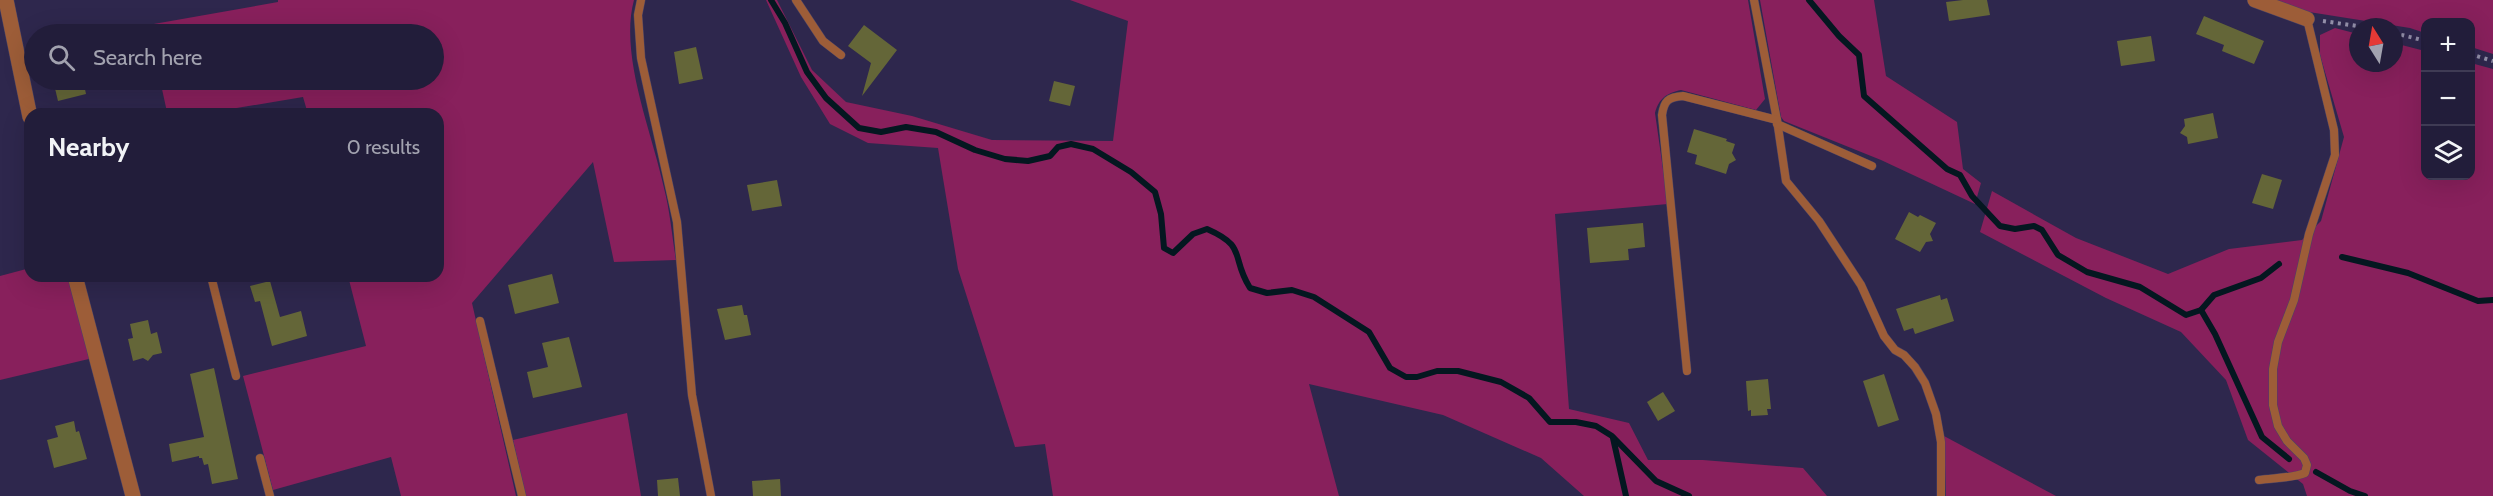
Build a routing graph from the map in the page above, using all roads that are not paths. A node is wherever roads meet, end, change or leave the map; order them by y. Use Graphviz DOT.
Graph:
graph roads {
  1 [pos="6,0"];
  2 [pos="641,0"];
  3 [pos="796,0"];
  4 [pos="1754,0"];
  5 [pos="2255,0"];
  6 [pos="2307,19"];
  7 [pos="841,55"];
  8 [pos="24,88"];
  9 [pos="24,90"];
  10 [pos="28,108"];
  11 [pos="1777,122"];
  12 [pos="1872,166"];
  13 [pos="77,282"];
  14 [pos="212,282"];
  15 [pos="480,321"];
  16 [pos="1687,371"];
  17 [pos="236,376"];
  18 [pos="260,458"];
  19 [pos="2259,480"];
  20 [pos="133,496"];
  21 [pos="270,496"];
  22 [pos="522,496"];
  23 [pos="711,496"];
  24 [pos="1941,496"];
  1 -- 8 [label="street"];
  2 -- 23 [label="lane"];
  3 -- 7 [label="lane"];
  4 -- 11 [label="lane"];
  5 -- 6 [label="street"];
  6 -- 19 [label="lane"];
  9 -- 10 [label="street"];
  11 -- 12 [label="lane"];
  11 -- 16 [label="lane"];
  11 -- 24 [label="lane"];
  13 -- 20 [label="street"];
  14 -- 17 [label="lane"];
  15 -- 22 [label="lane"];
  18 -- 21 [label="lane"];
}
